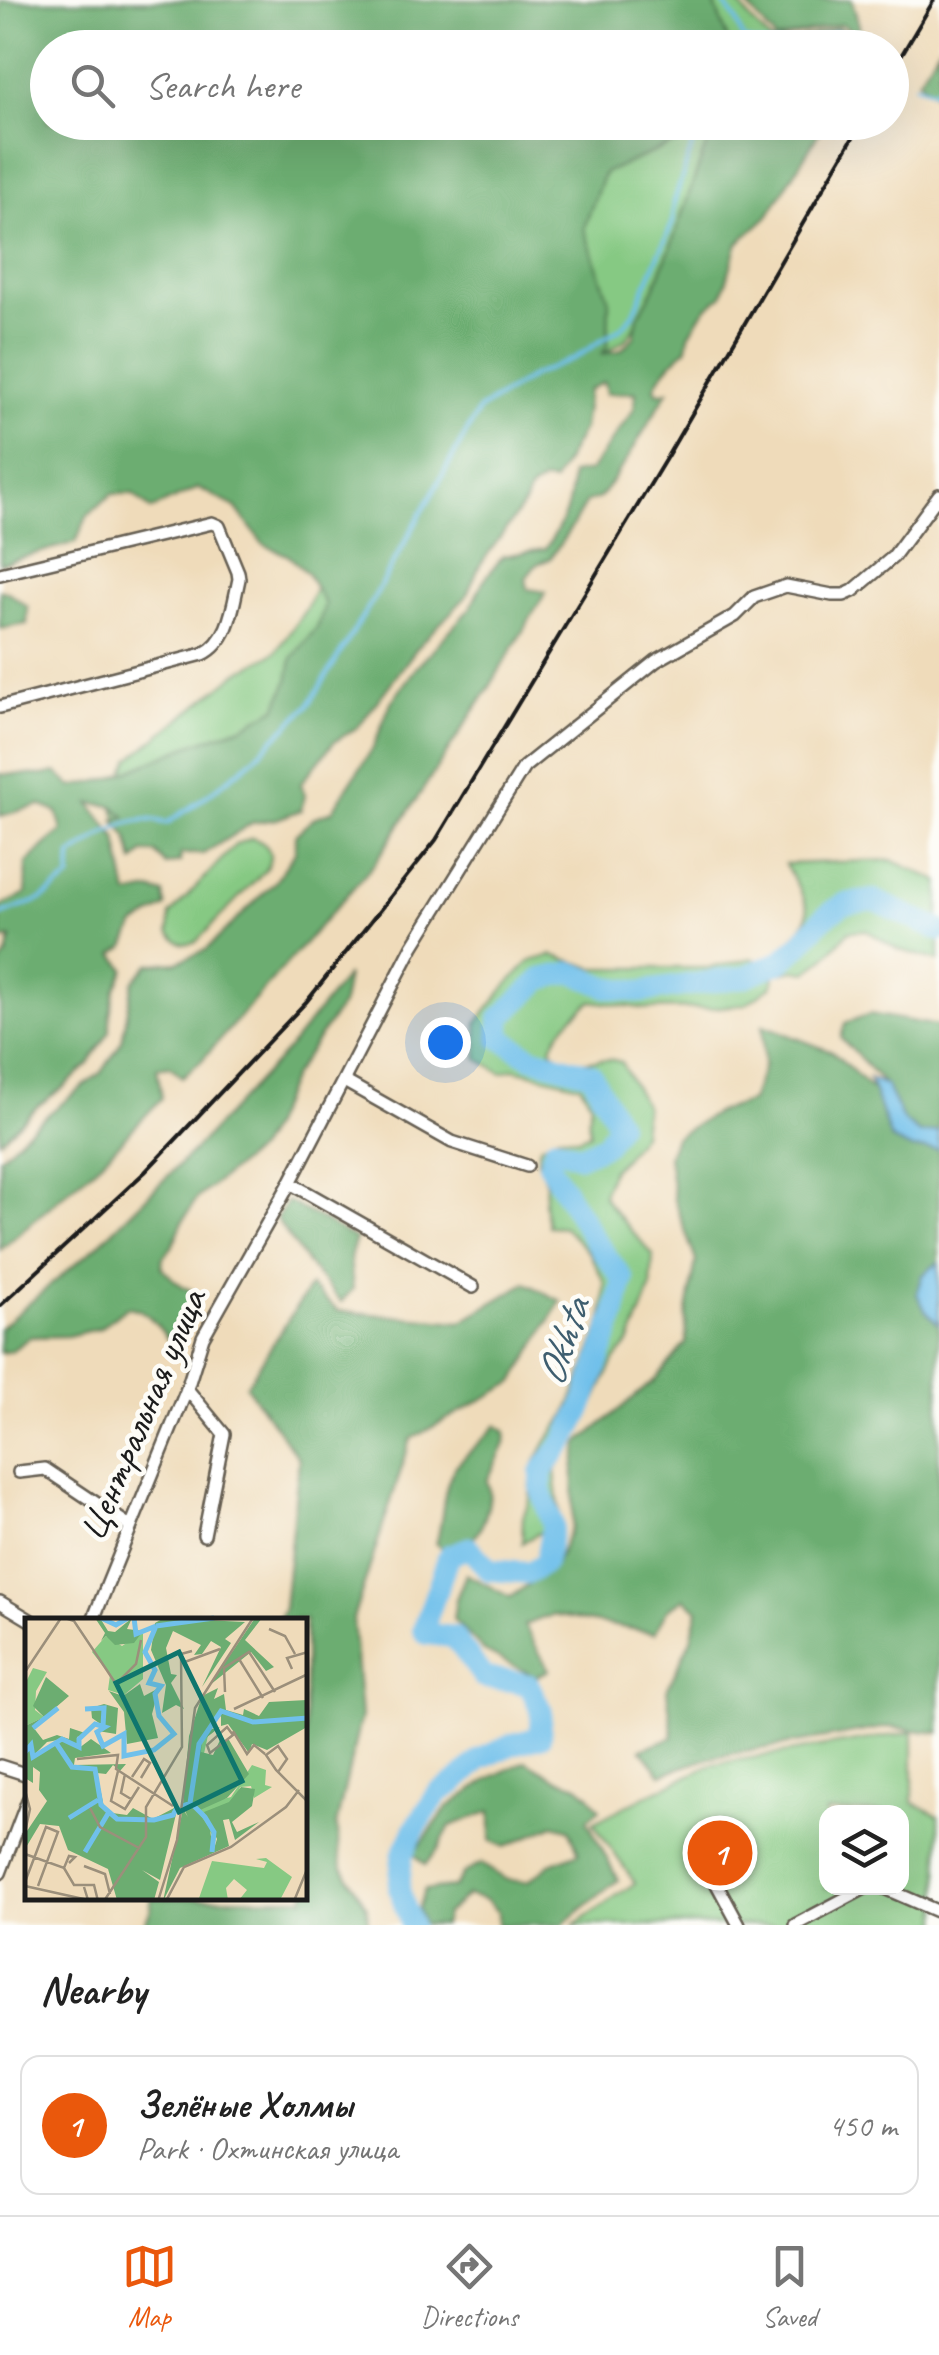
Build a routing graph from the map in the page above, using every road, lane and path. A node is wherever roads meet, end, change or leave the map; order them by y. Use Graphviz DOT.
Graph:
graph roads {
  1 [pos="939,495"];
  2 [pos="934,513"];
  3 [pos="0,574"];
  4 [pos="0,707"];
  5 [pos="344,1081"];
  6 [pos="527,1166"];
  7 [pos="290,1183"];
  8 [pos="473,1287"];
  9 [pos="187,1389"];
  10 [pos="19,1472"];
  11 [pos="130,1526"];
  12 [pos="204,1534"];
  13 [pos="0,1602"];
  14 [pos="27,1618"];
  15 [pos="94,1618"];
  16 [pos="0,1766"];
  17 [pos="25,1775"];
  18 [pos="22,1833"];
  19 [pos="699,1851"];
  20 [pos="0,1873"];
  21 [pos="852,1895"];
  22 [pos="900,1895"];
  23 [pos="939,1912"];
  24 [pos="739,1925"];
  25 [pos="795,1925"];
  1 -- 2 [label="street"];
  2 -- 5 [label="street, Центральная улица"];
  3 -- 4 [label="street"];
  5 -- 6 [label="street"];
  5 -- 7 [label="street, Центральная улица"];
  7 -- 8 [label="street"];
  7 -- 9 [label="street, Центральная улица"];
  9 -- 11 [label="street, Центральная улица"];
  9 -- 12 [label="street"];
  10 -- 11 [label="street"];
  11 -- 15 [label="street, Центральная улица"];
  13 -- 14 [label="street"];
  16 -- 17 [label="street"];
  18 -- 20 [label="street"];
  19 -- 24 [label="street"];
  21 -- 25 [label="street"];
  22 -- 23 [label="street"];
}
